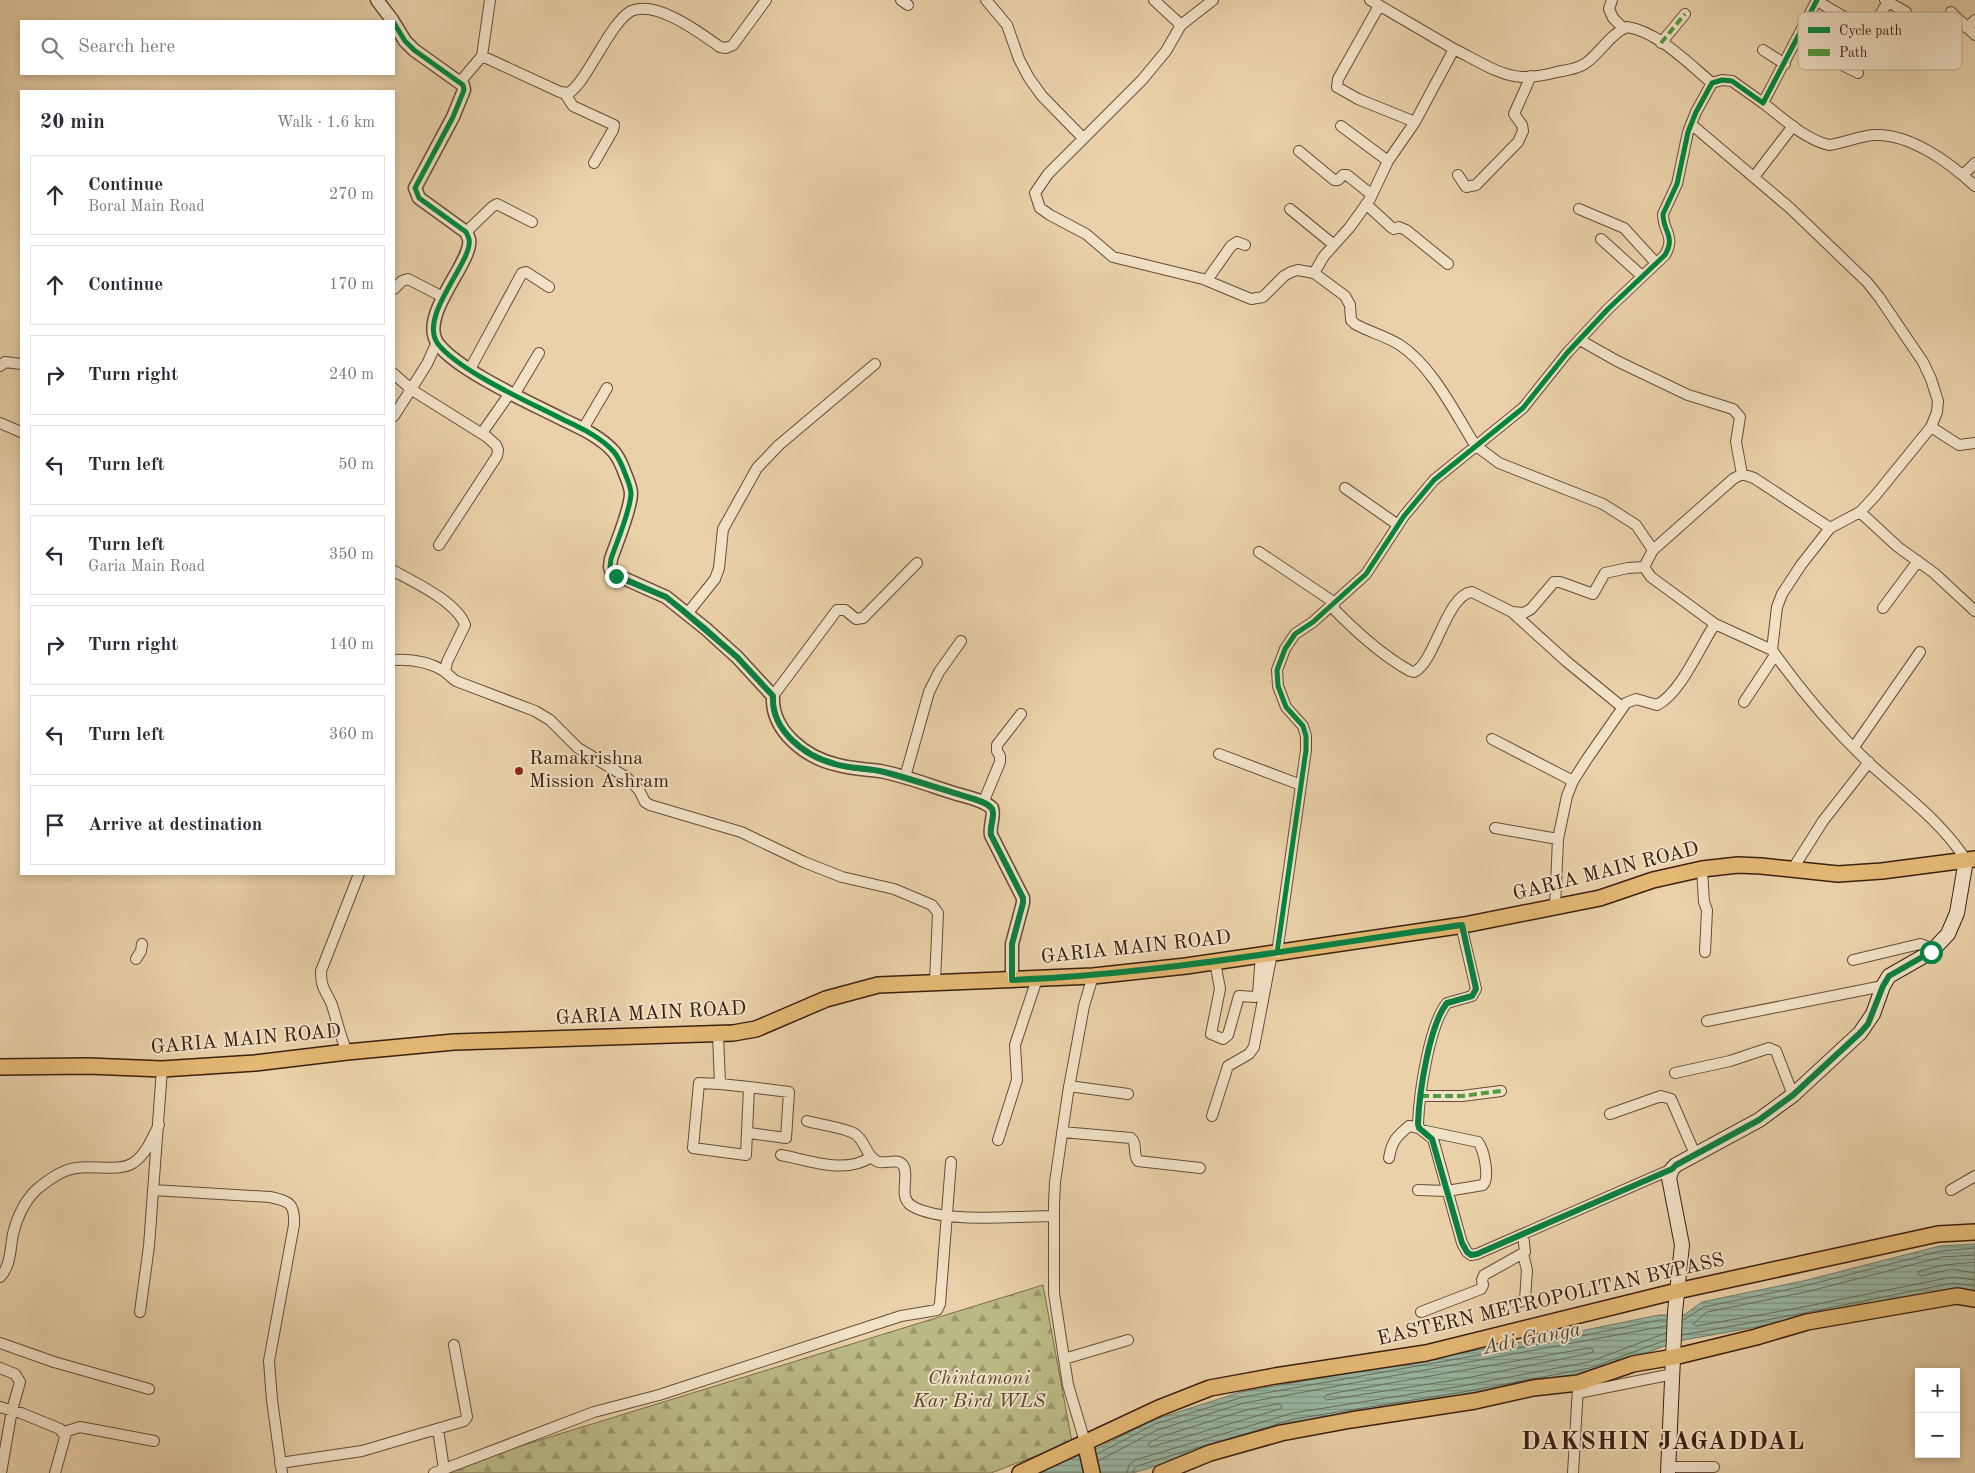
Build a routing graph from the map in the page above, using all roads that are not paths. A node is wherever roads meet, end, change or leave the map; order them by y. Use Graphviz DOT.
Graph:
graph roads {
  1 [pos="377,0"];
  2 [pos="490,0"];
  3 [pos="766,0"];
  4 [pos="986,0"];
  5 [pos="1154,0"];
  6 [pos="1212,0"];
  7 [pos="1612,0"];
  8 [pos="1817,1"];
  9 [pos="1887,1"];
  10 [pos="1374,3"];
  11 [pos="1835,12"];
  12 [pos="1881,12"];
  13 [pos="1906,12"];
  14 [pos="1685,14"];
  15 [pos="392,20"];
  16 [pos="395,25"];
  17 [pos="1181,25"];
  18 [pos="1623,28"];
  19 [pos="1798,38"];
  20 [pos="1796,42"];
  21 [pos="1661,43"];
  22 [pos="1454,49"];
  23 [pos="1763,50"];
  24 [pos="482,56"];
  25 [pos="1785,64"];
  26 [pos="1852,70"];
  27 [pos="1858,73"];
  28 [pos="1530,76"];
  29 [pos="460,82"];
  30 [pos="1712,83"];
  31 [pos="565,94"];
  32 [pos="1763,103"];
  33 [pos="1415,122"];
  34 [pos="1691,124"];
  35 [pos="1341,126"];
  36 [pos="1792,126"];
  37 [pos="1083,138"];
  38 [pos="1299,151"];
  39 [pos="1388,161"];
  40 [pos="594,163"];
  41 [pos="1975,163"];
  42 [pos="1963,174"];
  43 [pos="1458,175"];
  44 [pos="1754,177"];
  45 [pos="1975,186"];
  46 [pos="1372,195"];
  47 [pos="1366,204"];
  48 [pos="1290,209"];
  49 [pos="1579,209"];
  50 [pos="532,222"];
  51 [pos="466,232"];
  52 [pos="1601,239"];
  53 [pos="1246,245"];
  54 [pos="1334,245"];
  55 [pos="1656,263"];
  56 [pos="1448,264"];
  57 [pos="1314,273"];
  58 [pos="1642,276"];
  59 [pos="1207,280"];
  60 [pos="549,287"];
  61 [pos="395,290"];
  62 [pos="442,297"];
  63 [pos="1580,340"];
  64 [pos="437,342"];
  65 [pos="538,353"];
  66 [pos="20,364"];
  67 [pos="875,364"];
  68 [pos="0,366"];
  69 [pos="470,369"];
  70 [pos="395,375"];
  71 [pos="607,388"];
  72 [pos="412,390"];
  73 [pos="512,394"];
  74 [pos="395,415"];
  75 [pos="0,423"];
  76 [pos="1931,427"];
  77 [pos="583,429"];
  78 [pos="20,432"];
  79 [pos="482,433"];
  80 [pos="1975,443"];
  81 [pos="1475,446"];
  82 [pos="1742,474"];
  83 [pos="1345,488"];
  84 [pos="1860,512"];
  85 [pos="1398,525"];
  86 [pos="1830,528"];
  87 [pos="439,545"];
  88 [pos="1652,550"];
  89 [pos="1259,552"];
  90 [pos="1918,561"];
  91 [pos="916,563"];
  92 [pos="1644,567"];
  93 [pos="395,571"];
  94 [pos="1333,604"];
  95 [pos="1883,608"];
  96 [pos="1975,611"];
  97 [pos="1512,612"];
  98 [pos="687,614"];
  99 [pos="1715,624"];
  100 [pos="961,641"];
  101 [pos="1920,652"];
  102 [pos="1773,653"];
  103 [pos="395,660"];
  104 [pos="445,672"];
  105 [pos="773,696"];
  106 [pos="1744,702"];
  107 [pos="1622,707"];
  108 [pos="1021,714"];
  109 [pos="1492,739"];
  110 [pos="1854,747"];
  111 [pos="1220,754"];
  112 [pos="1869,762"];
  113 [pos="905,778"];
  114 [pos="1573,781"];
  115 [pos="1301,785"];
  116 [pos="984,803"];
  117 [pos="1495,828"];
  118 [pos="1558,839"];
  119 [pos="1971,860"];
  120 [pos="1702,869"];
  121 [pos="1792,870"];
  122 [pos="359,875"];
  123 [pos="1555,907"];
  124 [pos="1462,925"];
  125 [pos="142,944"];
  126 [pos="1705,952"];
  127 [pos="1931,952"];
  128 [pos="1270,954"];
  129 [pos="136,959"];
  130 [pos="1853,960"];
  131 [pos="1215,962"];
  132 [pos="1093,976"];
  133 [pos="1037,978"];
  134 [pos="1012,980"];
  135 [pos="935,982"];
  136 [pos="1883,986"];
  137 [pos="1707,1020"];
  138 [pos="718,1034"];
  139 [pos="347,1052"];
  140 [pos="0,1067"];
  141 [pos="162,1069"];
  142 [pos="1675,1074"];
  143 [pos="720,1084"];
  144 [pos="1069,1086"];
  145 [pos="750,1087"];
  146 [pos="1501,1091"];
  147 [pos="1128,1094"];
  148 [pos="1793,1095"];
  149 [pos="1421,1096"];
  150 [pos="1610,1114"];
  151 [pos="1212,1116"];
  152 [pos="808,1121"];
  153 [pos="158,1125"];
  154 [pos="1421,1130"];
  155 [pos="1062,1132"];
  156 [pos="748,1133"];
  157 [pos="998,1140"];
  158 [pos="1695,1154"];
  159 [pos="781,1155"];
  160 [pos="871,1157"];
  161 [pos="1389,1158"];
  162 [pos="951,1162"];
  163 [pos="1200,1168"];
  164 [pos="1672,1169"];
  165 [pos="1975,1176"];
  166 [pos="153,1190"];
  167 [pos="1418,1190"];
  168 [pos="1951,1190"];
  169 [pos="1447,1191"];
  170 [pos="1054,1216"];
  171 [pos="947,1217"];
  172 [pos="1975,1232"];
  173 [pos="1524,1234"];
  174 [pos="1523,1254"];
  175 [pos="0,1277"];
  176 [pos="1677,1291"];
  177 [pos="1975,1299"];
  178 [pos="1516,1303"];
  179 [pos="140,1312"];
  180 [pos="1421,1312"];
  181 [pos="1128,1340"];
  182 [pos="0,1343"];
  183 [pos="454,1344"];
  184 [pos="1674,1350"];
  185 [pos="1064,1359"];
  186 [pos="0,1368"];
  187 [pos="1673,1374"];
  188 [pos="1578,1388"];
  189 [pos="150,1389"];
  190 [pos="0,1407"];
  191 [pos="12,1410"];
  192 [pos="438,1429"];
  193 [pos="64,1432"];
  194 [pos="154,1441"];
  195 [pos="1085,1442"];
  196 [pos="1090,1466"];
  197 [pos="1714,1467"];
  198 [pos="281,1468"];
  199 [pos="1668,1470"];
  200 [pos="439,1471"];
  201 [pos="1,1473"];
  202 [pos="54,1473"];
  203 [pos="1020,1473"];
  204 [pos="1161,1473"];
  205 [pos="1574,1473"];
  1 -- 15 [label="street"];
  2 -- 24 [label="street"];
  3 -- 31 [label="street"];
  4 -- 37 [label="street"];
  5 -- 17 [label="street"];
  6 -- 17 [label="street"];
  7 -- 18 [label="street"];
  8 -- 11 [label="street"];
  9 -- 12 [label="street"];
  9 -- 13 [label="street"];
  10 -- 22 [label="street"];
  10 -- 33 [label="street"];
  14 -- 21 [label="street"];
  16 -- 29 [label="street"];
  17 -- 37 [label="street"];
  18 -- 21 [label="street"];
  18 -- 28 [label="street"];
  19 -- 20 [label="street"];
  20 -- 25 [label="street"];
  21 -- 30 [label="street"];
  22 -- 28 [label="street"];
  22 -- 33 [label="street"];
  23 -- 25 [label="street"];
  24 -- 29 [label="street"];
  24 -- 31 [label="street"];
  25 -- 32 [label="street"];
  26 -- 27 [label="street"];
  28 -- 43 [label="street"];
  29 -- 51 [label="street"];
  30 -- 32 [label="street"];
  30 -- 34 [label="street"];
  31 -- 40 [label="street"];
  32 -- 36 [label="street"];
  33 -- 39 [label="street"];
  34 -- 44 [label="street"];
  34 -- 55 [label="street"];
  35 -- 39 [label="street"];
  36 -- 42 [label="street"];
  36 -- 44 [label="street"];
  37 -- 59 [label="street"];
  38 -- 46 [label="street"];
  39 -- 46 [label="street"];
  41 -- 42 [label="street"];
  42 -- 45 [label="street"];
  44 -- 76 [label="street"];
  46 -- 47 [label="street"];
  47 -- 54 [label="street"];
  47 -- 56 [label="street"];
  48 -- 54 [label="street"];
  49 -- 55 [label="street"];
  50 -- 51 [label="street"];
  51 -- 62 [label="street"];
  52 -- 58 [label="street"];
  53 -- 59 [label="street"];
  54 -- 57 [label="street"];
  55 -- 58 [label="street"];
  57 -- 59 [label="street"];
  57 -- 81 [label="street"];
  58 -- 63 [label="street"];
  60 -- 69 [label="street"];
  61 -- 62 [label="street"];
  62 -- 64 [label="street"];
  63 -- 81 [label="street"];
  63 -- 82 [label="street"];
  64 -- 69 [label="street"];
  64 -- 72 [label="street"];
  65 -- 73 [label="street"];
  66 -- 68 [label="street"];
  67 -- 98 [label="street"];
  69 -- 73 [label="street"];
  70 -- 72 [label="street"];
  71 -- 77 [label="street"];
  72 -- 74 [label="street"];
  72 -- 79 [label="street"];
  73 -- 77 [label="street"];
  73 -- 79 [label="street"];
  75 -- 78 [label="street"];
  76 -- 80 [label="street"];
  76 -- 84 [label="street"];
  77 -- 98 [label="street"];
  79 -- 87 [label="street"];
  81 -- 85 [label="street"];
  81 -- 88 [label="street"];
  82 -- 86 [label="street"];
  82 -- 88 [label="street"];
  83 -- 85 [label="street"];
  84 -- 86 [label="street"];
  84 -- 90 [label="street"];
  85 -- 94 [label="street"];
  86 -- 102 [label="street"];
  88 -- 92 [label="street"];
  89 -- 94 [label="street"];
  90 -- 95 [label="street"];
  90 -- 96 [label="street"];
  91 -- 105 [label="street"];
  92 -- 97 [label="street"];
  92 -- 99 [label="street"];
  93 -- 104 [label="street"];
  94 -- 97 [label="street"];
  94 -- 115 [label="street"];
  97 -- 107 [label="street"];
  98 -- 105 [label="street"];
  99 -- 102 [label="street"];
  99 -- 107 [label="street"];
  100 -- 113 [label="street"];
  101 -- 110 [label="street"];
  102 -- 106 [label="street"];
  102 -- 110 [label="street"];
  103 -- 104 [label="street"];
  104 -- 135 [label="street"];
  105 -- 113 [label="street"];
  107 -- 114 [label="street"];
  108 -- 116 [label="street"];
  109 -- 114 [label="street"];
  110 -- 112 [label="street"];
  111 -- 115 [label="street"];
  112 -- 119 [label="street"];
  112 -- 121 [label="street"];
  113 -- 116 [label="street"];
  114 -- 118 [label="street"];
  115 -- 128 [label="street"];
  116 -- 134 [label="street"];
  117 -- 118 [label="street"];
  118 -- 123 [label="street"];
  119 -- 121 [label="main road, GARIA MAIN ROAD"];
  119 -- 127 [label="main road"];
  120 -- 121 [label="main road, GARIA MAIN ROAD"];
  120 -- 123 [label="main road, GARIA MAIN ROAD"];
  120 -- 126 [label="street"];
  122 -- 139 [label="street"];
  123 -- 124 [label="main road, GARIA MAIN ROAD"];
  124 -- 128 [label="main road, GARIA MAIN ROAD"];
  124 -- 149 [label="street"];
  125 -- 129 [label="street"];
  127 -- 130 [label="street"];
  127 -- 136 [label="main road"];
  128 -- 131 [label="main road, GARIA MAIN ROAD"];
  128 -- 131 [label="street"];
  128 -- 151 [label="street"];
  131 -- 132 [label="main road, GARIA MAIN ROAD"];
  132 -- 133 [label="main road, GARIA MAIN ROAD"];
  132 -- 144 [label="street"];
  133 -- 134 [label="main road, GARIA MAIN ROAD"];
  133 -- 157 [label="street"];
  134 -- 135 [label="main road, GARIA MAIN ROAD"];
  135 -- 138 [label="main road, GARIA MAIN ROAD"];
  136 -- 137 [label="street"];
  136 -- 148 [label="main road"];
  138 -- 139 [label="main road, GARIA MAIN ROAD"];
  138 -- 143 [label="street"];
  139 -- 141 [label="main road, GARIA MAIN ROAD"];
  140 -- 141 [label="main road, GARIA MAIN ROAD"];
  141 -- 153 [label="street"];
  142 -- 148 [label="street"];
  143 -- 145 [label="street"];
  143 -- 156 [label="street"];
  144 -- 147 [label="street"];
  144 -- 155 [label="street"];
  145 -- 156 [label="street"];
  145 -- 156 [label="street"];
  146 -- 149 [label="street"];
  148 -- 158 [label="main road"];
  149 -- 154 [label="street"];
  150 -- 158 [label="street"];
  152 -- 160 [label="street"];
  153 -- 166 [label="street"];
  153 -- 175 [label="street"];
  154 -- 161 [label="street"];
  154 -- 169 [label="street"];
  154 -- 169 [label="street"];
  155 -- 163 [label="street"];
  155 -- 170 [label="street"];
  158 -- 164 [label="main road"];
  159 -- 160 [label="street"];
  160 -- 171 [label="street"];
  162 -- 171 [label="street"];
  164 -- 173 [label="street"];
  164 -- 176 [label="main road"];
  165 -- 168 [label="street"];
  166 -- 179 [label="street"];
  166 -- 198 [label="street"];
  167 -- 169 [label="street"];
  169 -- 173 [label="street"];
  170 -- 171 [label="street"];
  170 -- 185 [label="street"];
  171 -- 200 [label="street"];
  172 -- 176 [label="main road, EASTERN METROPOLITAN BYPASS"];
  173 -- 174 [label="street"];
  174 -- 178 [label="street"];
  174 -- 180 [label="street"];
  176 -- 184 [label="main road"];
  176 -- 195 [label="main road, EASTERN METROPOLITAN BYPASS"];
  177 -- 184 [label="main road"];
  181 -- 185 [label="street"];
  182 -- 189 [label="street"];
  183 -- 192 [label="street"];
  184 -- 187 [label="main road"];
  184 -- 188 [label="main road"];
  185 -- 195 [label="street"];
  186 -- 191 [label="street"];
  187 -- 188 [label="street"];
  187 -- 199 [label="main road"];
  188 -- 204 [label="main road"];
  188 -- 205 [label="street"];
  190 -- 191 [label="street"];
  191 -- 193 [label="street"];
  191 -- 201 [label="street"];
  192 -- 198 [label="street"];
  192 -- 200 [label="street"];
  193 -- 194 [label="street"];
  193 -- 202 [label="street"];
  195 -- 196 [label="main road"];
  195 -- 203 [label="main road, EASTERN METROPOLITAN BYPASS"];
  197 -- 199 [label="street"];
}
